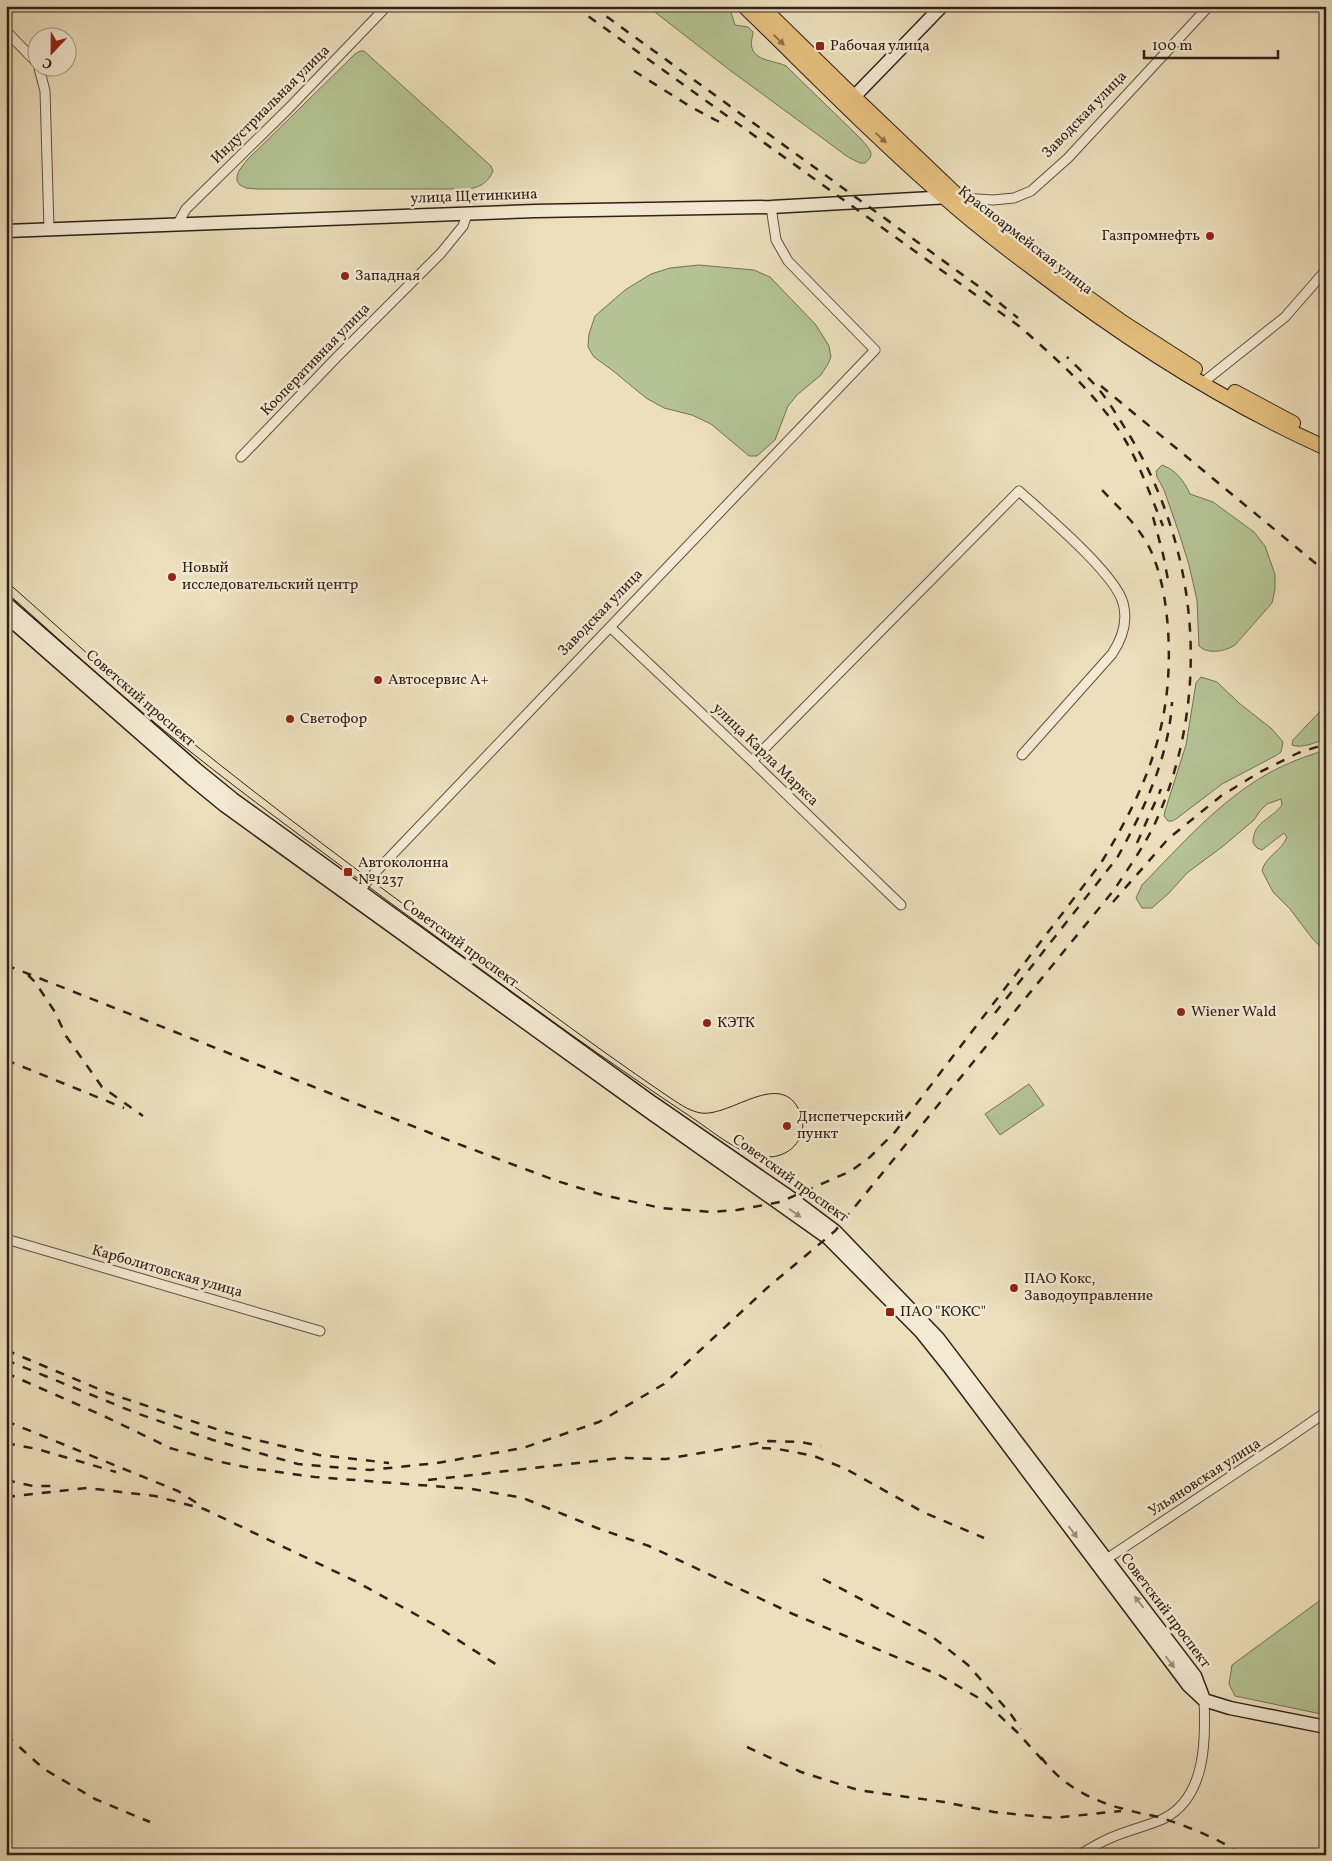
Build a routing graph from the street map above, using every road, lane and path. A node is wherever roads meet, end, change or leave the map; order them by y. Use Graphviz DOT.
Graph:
graph roads {
  1 [pos="387,6"];
  2 [pos="744,6"];
  3 [pos="761,6"];
  4 [pos="942,6"];
  5 [pos="1209,6"];
  6 [pos="6,31"];
  7 [pos="28,55"];
  8 [pos="42,78"];
  9 [pos="850,101"];
  10 [pos="943,197"];
  11 [pos="960,198"];
  12 [pos="770,207"];
  13 [pos="467,214"];
  14 [pos="177,225"];
  15 [pos="49,229"];
  16 [pos="6,231"];
  17 [pos="1326,270"];
  18 [pos="1204,381"];
  19 [pos="1326,438"];
  20 [pos="1326,448"];
  21 [pos="240,457"];
  22 [pos="6,603"];
  23 [pos="6,616"];
  24 [pos="610,627"];
  25 [pos="1022,755"];
  26 [pos="752,760"];
  27 [pos="356,895"];
  28 [pos="901,905"];
  29 [pos="6,1239"];
  30 [pos="320,1331"];
  31 [pos="1326,1412"];
  32 [pos="1102,1562"];
  33 [pos="1204,1700"];
  34 [pos="1326,1727"];
  35 [pos="1079,1855"];
  1 -- 14 [label="street, Индустриальная улица"];
  2 -- 9 [label="main road, Красноармейская улица, one-way"];
  3 -- 9 [label="main road, Красноармейская улица"];
  4 -- 9 [label="main road"];
  5 -- 11 [label="street, Заводская улица"];
  6 -- 7 [label="street"];
  8 -- 15 [label="street"];
  9 -- 10 [label="main road, Красноармейская улица, one-way"];
  9 -- 11 [label="main road, Красноармейская улица"];
  10 -- 11 [label="main road, улица Щетинкина"];
  10 -- 12 [label="main road, улица Щетинкина"];
  10 -- 18 [label="main road, Красноармейская улица"];
  11 -- 18 [label="main road, Красноармейская улица"];
  12 -- 13 [label="main road, улица Щетинкина"];
  12 -- 24 [label="street, Заводская улица"];
  13 -- 14 [label="main road, улица Щетинкина"];
  13 -- 21 [label="street, Кооперативная улица"];
  14 -- 15 [label="main road, улица Щетинкина"];
  15 -- 16 [label="main road, улица Щетинкина"];
  17 -- 18 [label="street"];
  18 -- 19 [label="main road, Красноармейская улица"];
  18 -- 20 [label="main road, Красноармейская улица"];
  22 -- 27 [label="main road, Советский проспект"];
  23 -- 27 [label="main road, Советский проспект"];
  24 -- 26 [label="street, улица Карла Маркса"];
  24 -- 27 [label="street, Заводская улица"];
  25 -- 26 [label="street"];
  26 -- 28 [label="street, улица Карла Маркса"];
  27 -- 32 [label="main road, Советский проспект"];
  29 -- 30 [label="street, Карболитовская улица"];
  31 -- 32 [label="street, Ульяновская улица"];
  32 -- 33 [label="main road, Советский проспект"];
  33 -- 34 [label="main road"];
  33 -- 35 [label="street"];
}
